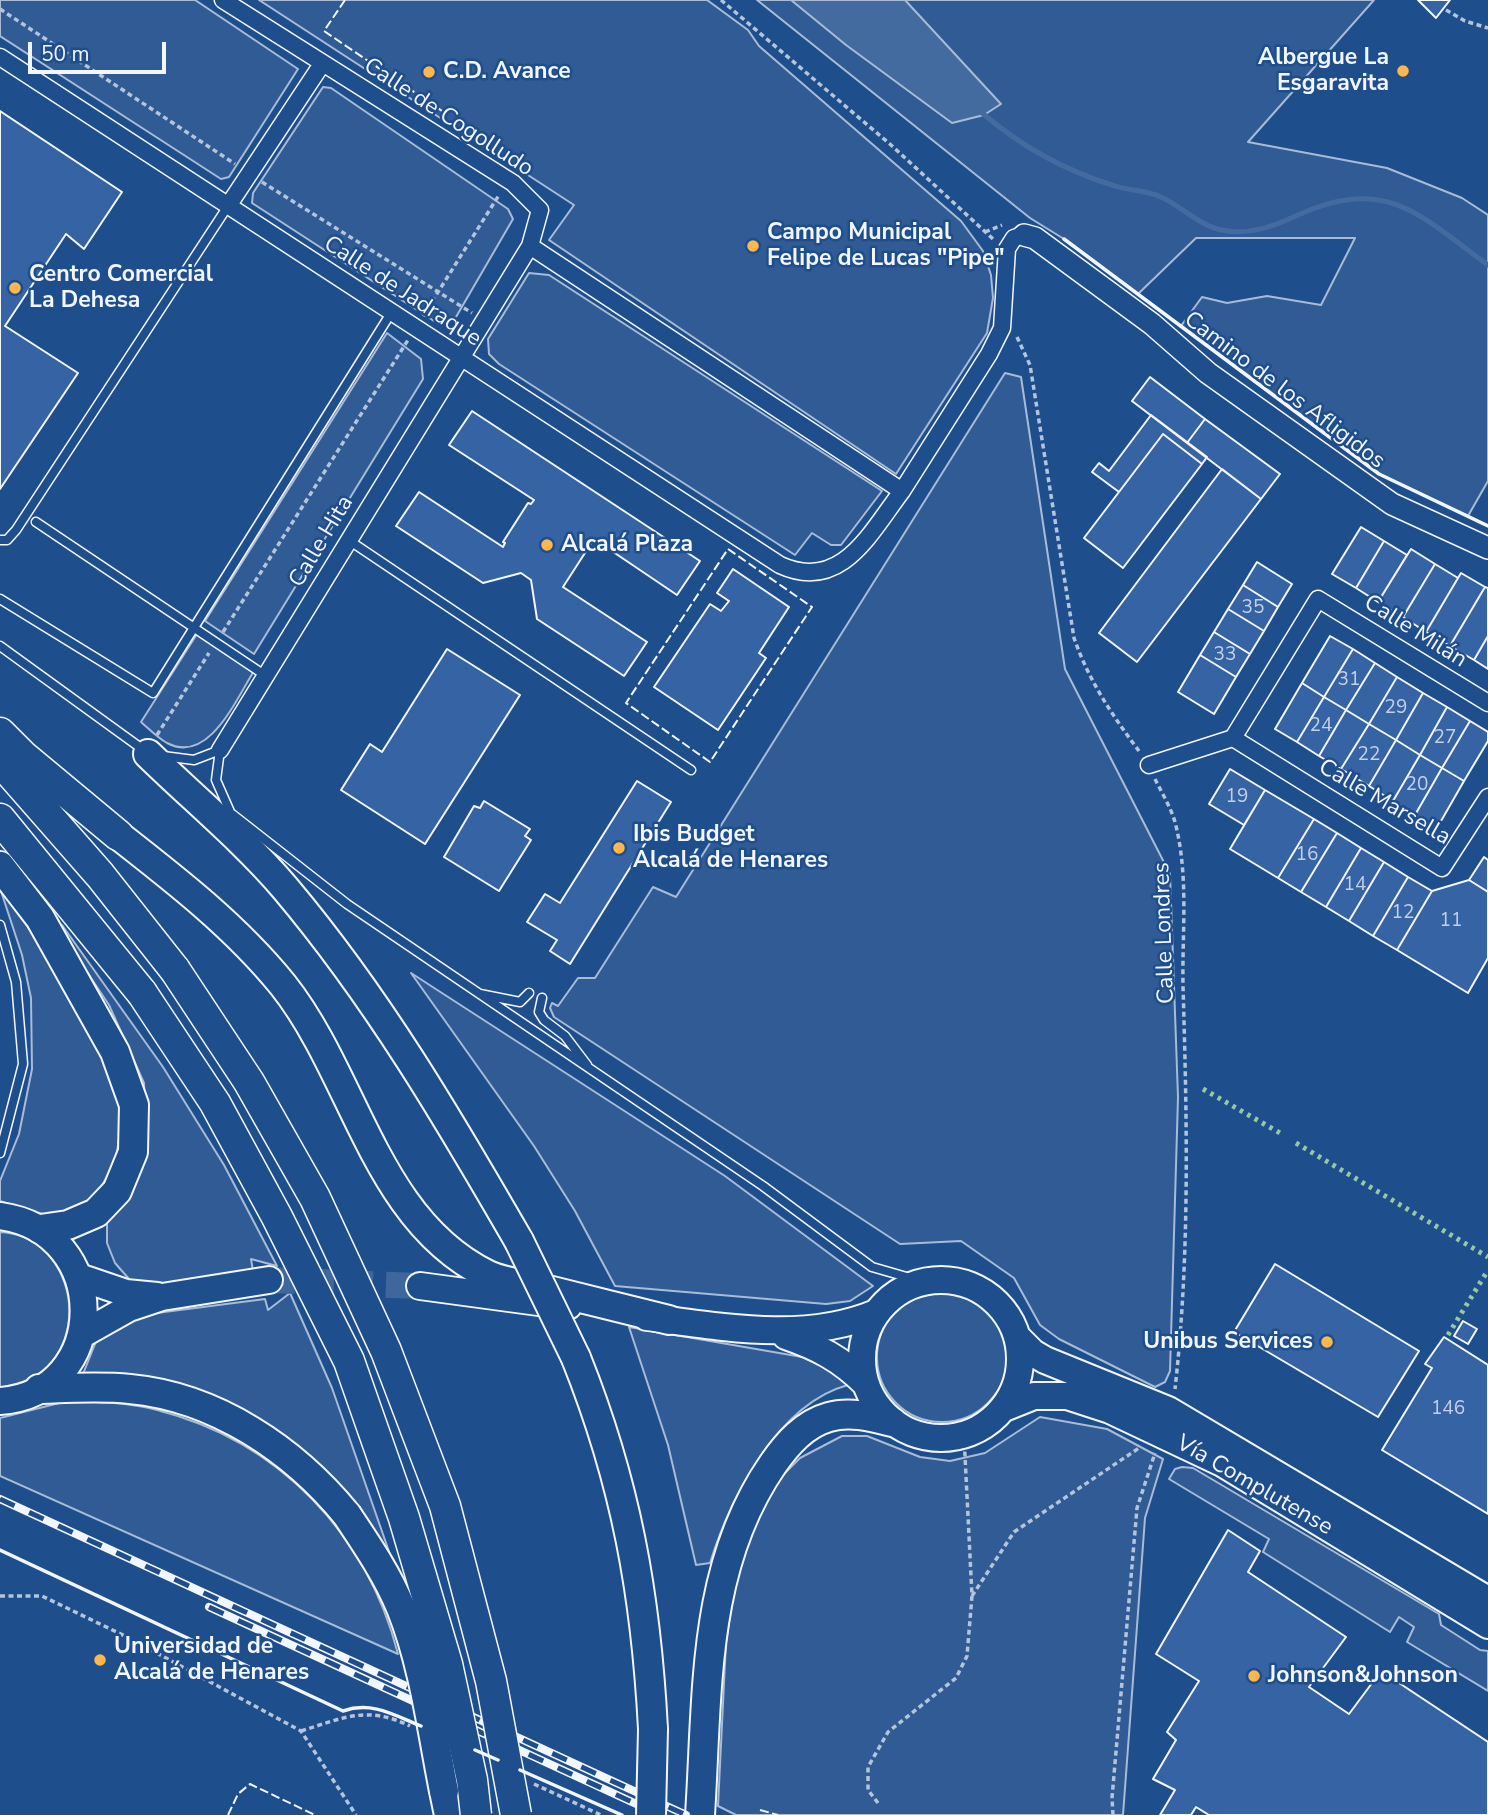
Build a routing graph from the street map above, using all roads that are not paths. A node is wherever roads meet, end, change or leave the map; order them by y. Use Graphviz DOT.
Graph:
graph roads {
  1 [pos="223,0"];
  2 [pos="0,57"];
  3 [pos="322,64"];
  4 [pos="228,206"];
  5 [pos="1024,235"];
  6 [pos="530,246"];
  7 [pos="391,313"];
  8 [pos="461,357"];
  9 [pos="902,491"];
  10 [pos="36,522"];
  11 [pos="0,540"];
  12 [pos="349,541"];
  13 [pos="1488,548"];
  14 [pos="0,599"];
  15 [pos="195,626"];
  16 [pos="0,646"];
  17 [pos="267,676"];
  18 [pos="1488,703"];
  19 [pos="0,733"];
  20 [pos="1233,738"];
  21 [pos="220,750"];
  22 [pos="147,753"];
  23 [pos="0,761"];
  24 [pos="1149,765"];
  25 [pos="691,770"];
  26 [pos="1488,797"];
  27 [pos="231,814"];
  28 [pos="0,819"];
  29 [pos="118,835"];
  30 [pos="0,866"];
  31 [pos="0,925"];
  32 [pos="475,993"];
  33 [pos="528,993"];
  34 [pos="542,998"];
  35 [pos="591,1070"];
  36 [pos="0,1153"];
  37 [pos="0,1216"];
  38 [pos="40,1229"];
  39 [pos="79,1277"];
  40 [pos="269,1280"];
  41 [pos="923,1282"];
  42 [pos="419,1286"];
  43 [pos="162,1297"];
  44 [pos="876,1313"];
  45 [pos="669,1320"];
  46 [pos="775,1332"];
  47 [pos="81,1335"];
  48 [pos="1017,1337"];
  49 [pos="865,1382"];
  50 [pos="39,1389"];
  51 [pos="0,1401"];
  52 [pos="1004,1408"];
  53 [pos="892,1422"];
  54 [pos="1165,1422"];
  55 [pos="1488,1600"];
  56 [pos="1488,1625"];
  57 [pos="447,1807"];
  58 [pos="475,1815"];
  59 [pos="516,1815"];
  60 [pos="651,1815"];
  61 [pos="700,1815"];
  1 -- 3 [label="street, Calle de Cogolludo"];
  2 -- 4 [label="street, Calle de Jadraque"];
  3 -- 4 [label="street"];
  3 -- 6 [label="street, Calle de Cogolludo"];
  4 -- 7 [label="street, Calle de Jadraque"];
  4 -- 11 [label="lane"];
  5 -- 9 [label="street, Calle de Jadraque"];
  5 -- 13 [label="street, Camino de los Afligidos"];
  6 -- 8 [label="street, Calle de Cogolludo"];
  6 -- 9 [label="street"];
  7 -- 8 [label="street, Calle de Jadraque"];
  7 -- 15 [label="lane"];
  8 -- 9 [label="street, Calle de Jadraque"];
  8 -- 12 [label="street, Calle Hita"];
  10 -- 15 [label="lane"];
  12 -- 17 [label="street, Calle Hita"];
  12 -- 25 [label="lane"];
  14 -- 15 [label="lane"];
  15 -- 17 [label="lane"];
  16 -- 22 [label="lane"];
  17 -- 21 [label="street, Calle Hita"];
  18 -- 20 [label="street, Calle Milán"];
  19 -- 29 [label="highway"];
  20 -- 24 [label="street"];
  20 -- 26 [label="street, Calle Marsella"];
  21 -- 22 [label="lane"];
  21 -- 27 [label="lane, Calle Hita"];
  22 -- 27 [label="lane"];
  22 -- 60 [label="highway, bridge"];
  23 -- 59 [label="highway, bridge"];
  27 -- 32 [label="lane"];
  28 -- 58 [label="highway, bridge"];
  29 -- 45 [label="highway"];
  30 -- 38 [label="highway"];
  31 -- 36 [label="lane"];
  32 -- 33 [label="lane"];
  32 -- 35 [label="lane"];
  34 -- 35 [label="lane"];
  35 -- 41 [label="lane"];
  37 -- 38 [label="main road"];
  38 -- 39 [label="main road"];
  39 -- 43 [label="main road"];
  39 -- 47 [label="main road"];
  40 -- 43 [label="main road"];
  41 -- 44 [label="main road"];
  41 -- 48 [label="main road"];
  42 -- 45 [label="main road"];
  43 -- 47 [label="main road"];
  44 -- 46 [label="main road"];
  44 -- 49 [label="main road"];
  45 -- 46 [label="main road"];
  46 -- 49 [label="main road"];
  47 -- 50 [label="main road"];
  48 -- 52 [label="main road"];
  48 -- 54 [label="main road, Vía Complutense"];
  49 -- 53 [label="main road"];
  50 -- 51 [label="main road"];
  50 -- 57 [label="highway, bridge"];
  52 -- 53 [label="main road"];
  52 -- 54 [label="main road, Vía Complutense"];
  53 -- 61 [label="highway"];
  54 -- 55 [label="main road, Vía Complutense"];
  54 -- 56 [label="main road, Vía Complutense"];
}
